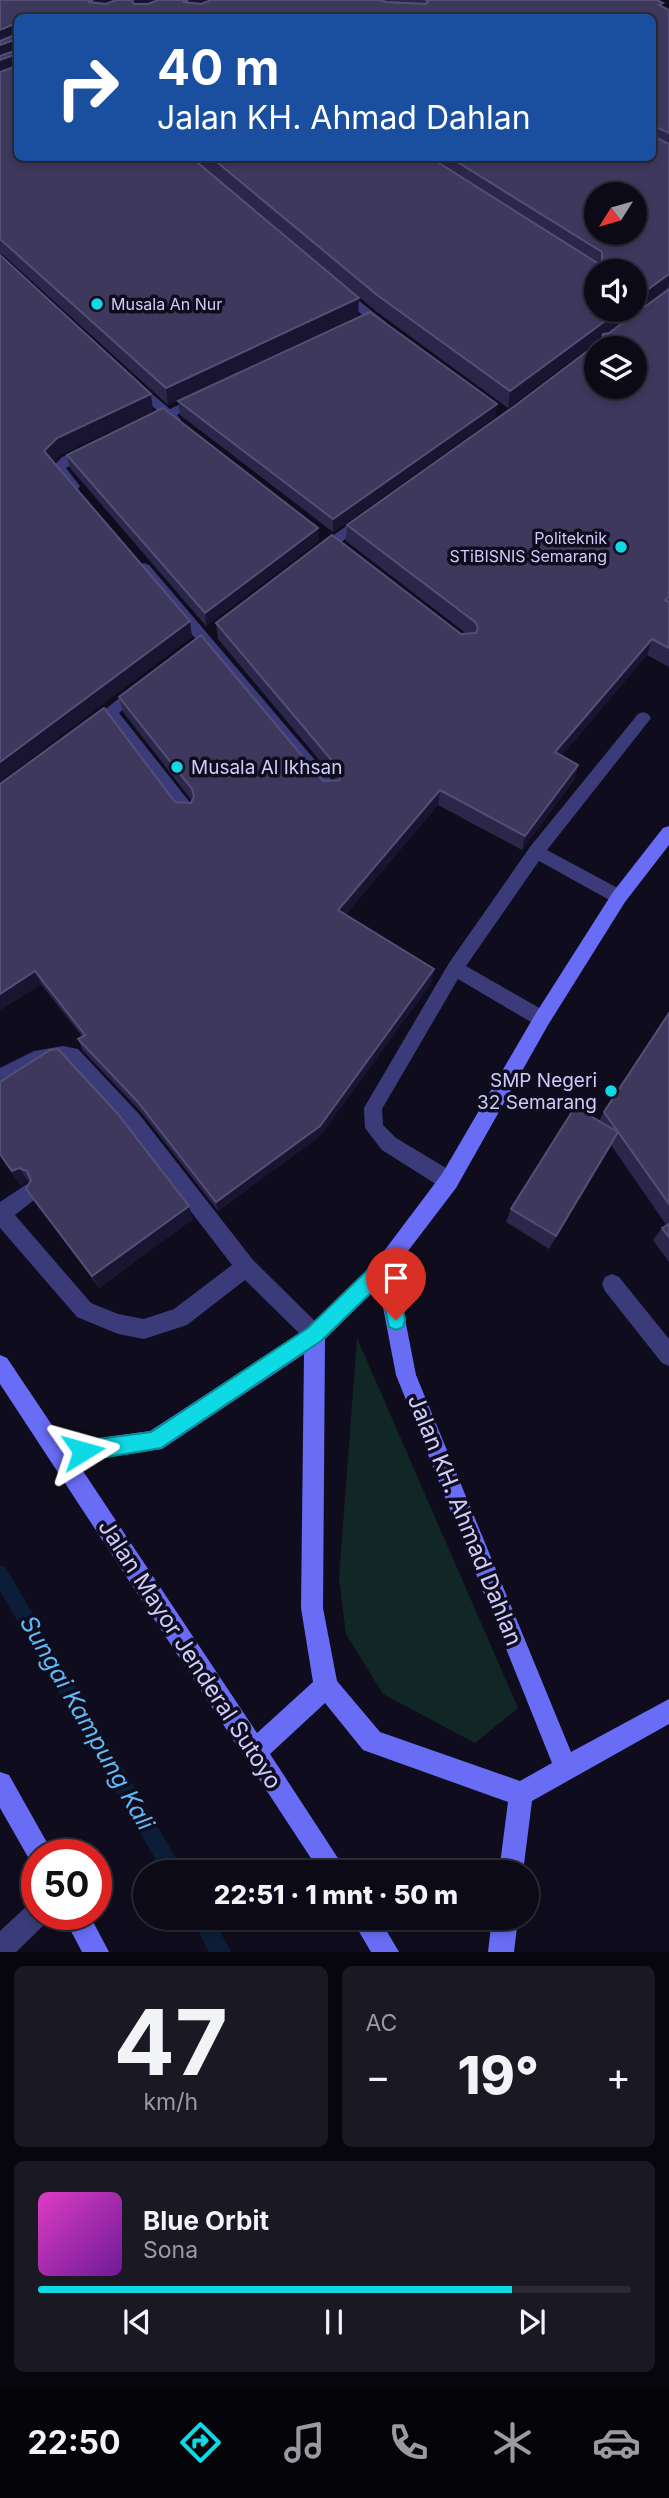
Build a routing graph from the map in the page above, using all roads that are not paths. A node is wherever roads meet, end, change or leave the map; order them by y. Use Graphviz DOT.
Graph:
graph roads {
  1 [pos="330,282"];
  2 [pos="392,332"];
  3 [pos="129,378"];
  4 [pos="216,392"];
  5 [pos="168,415"];
  6 [pos="143,426"];
  7 [pos="190,432"];
  8 [pos="105,443"];
  9 [pos="87,502"];
  10 [pos="377,510"];
  11 [pos="328,537"];
  12 [pos="348,551"];
  13 [pos="133,555"];
  14 [pos="312,558"];
  15 [pos="153,679"];
  16 [pos="110,712"];
  17 [pos="643,718"];
  18 [pos="75,739"];
  19 [pos="331,790"];
  20 [pos="186,810"];
  21 [pos="669,833"];
  22 [pos="536,852"];
  23 [pos="619,897"];
  24 [pos="455,968"];
  25 [pos="542,1019"];
  26 [pos="0,1079"];
  27 [pos="449,1181"];
  28 [pos="27,1193"];
  29 [pos="1,1213"];
  30 [pos="386,1266"];
  31 [pos="246,1267"];
  32 [pos="612,1284"];
  33 [pos="315,1335"];
  34 [pos="669,1356"];
  35 [pos="0,1365"];
  36 [pos="60,1454"];
  37 [pos="326,1686"];
  38 [pos="669,1711"];
  39 [pos="254,1752"];
  40 [pos="566,1769"];
  41 [pos="0,1784"];
  42 [pos="521,1794"];
  43 [pos="32,1839"];
  44 [pos="326,1860"];
  45 [pos="513,1860"];
  46 [pos="21,1929"];
  47 [pos="84,1930"];
  48 [pos="371,1930"];
  49 [pos="503,1930"];
  50 [pos="0,1949"];
  51 [pos="96,1952"];
  52 [pos="386,1952"];
  53 [pos="500,1952"];
  1 -- 2 [label="street"];
  3 -- 5 [label="street"];
  4 -- 5 [label="street"];
  5 -- 6 [label="street"];
  5 -- 7 [label="street"];
  8 -- 9 [label="street"];
  10 -- 11 [label="street"];
  11 -- 12 [label="street"];
  11 -- 14 [label="street"];
  13 -- 19 [label="street"];
  15 -- 16 [label="street"];
  16 -- 18 [label="street"];
  16 -- 20 [label="street"];
  17 -- 22 [label="street"];
  21 -- 23 [label="main road"];
  22 -- 23 [label="street"];
  22 -- 24 [label="street"];
  23 -- 25 [label="main road"];
  24 -- 25 [label="street"];
  24 -- 27 [label="street"];
  25 -- 27 [label="main road"];
  26 -- 31 [label="street"];
  27 -- 30 [label="main road"];
  28 -- 29 [label="street"];
  29 -- 31 [label="street"];
  30 -- 33 [label="main road"];
  30 -- 40 [label="main road, Jalan KH. Ahmad Dahlan"];
  31 -- 33 [label="street"];
  32 -- 34 [label="street"];
  33 -- 36 [label="main road"];
  33 -- 37 [label="main road"];
  35 -- 36 [label="main road, Jalan Mayor Jenderal Sutoyo"];
  36 -- 39 [label="main road, Jalan Mayor Jenderal Sutoyo"];
  37 -- 39 [label="main road"];
  37 -- 42 [label="main road"];
  38 -- 40 [label="main road"];
  39 -- 44 [label="main road, Jalan Mayor Jenderal Sutoyo"];
  40 -- 42 [label="main road"];
  41 -- 43 [label="main road"];
  42 -- 45 [label="main road"];
  46 -- 50 [label="street"];
  47 -- 51 [label="main road"];
  48 -- 52 [label="main road"];
  49 -- 53 [label="main road"];
}
